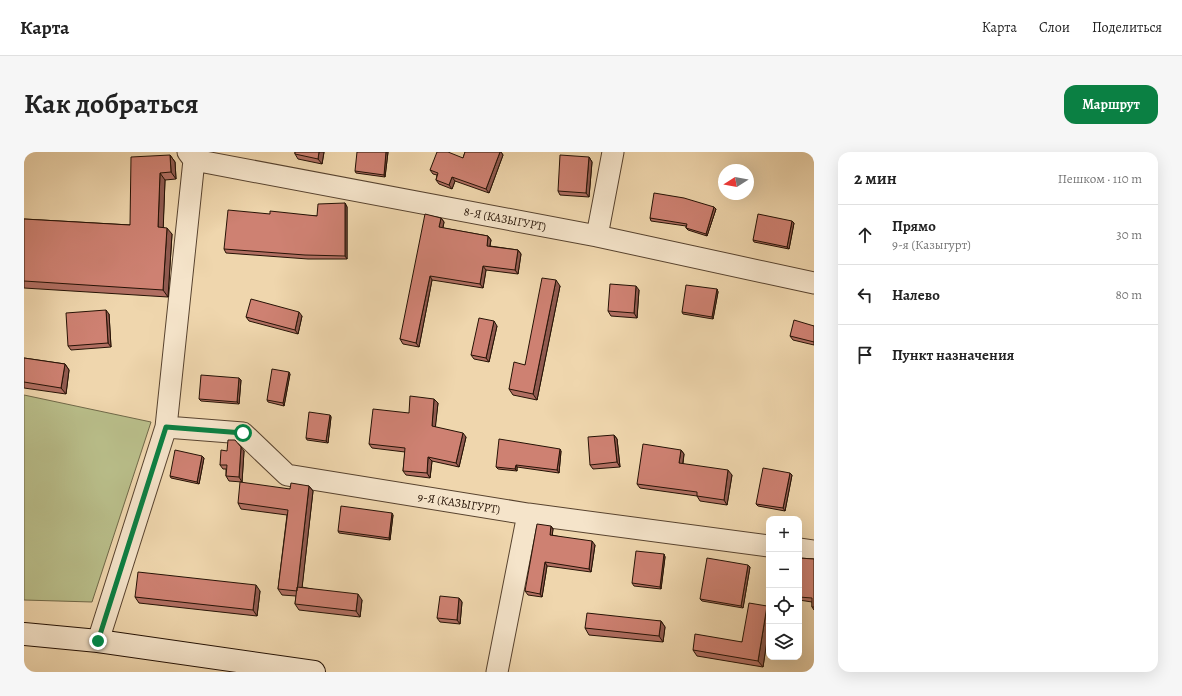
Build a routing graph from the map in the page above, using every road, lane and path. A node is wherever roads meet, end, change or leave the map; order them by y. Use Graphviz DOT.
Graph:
graph roads {
  1 [pos="613,152"];
  2 [pos="191,156"];
  3 [pos="597,236"];
  4 [pos="814,283"];
  5 [pos="166,427"];
  6 [pos="528,514"];
  7 [pos="766,546"];
  8 [pos="802,550"];
  9 [pos="814,552"];
  10 [pos="24,634"];
  11 [pos="98,641"];
  12 [pos="314,672"];
  13 [pos="497,672"];
  1 -- 3 [label="street"];
  2 -- 3 [label="street, 8-Я (КАЗЫГУРТ)"];
  2 -- 5 [label="street"];
  3 -- 4 [label="street, 8-Я (КАЗЫГУРТ)"];
  5 -- 6 [label="street, 9-Я (КАЗЫГУРТ)"];
  5 -- 11 [label="street"];
  6 -- 7 [label="street, 9-Я (КАЗЫГУРТ)"];
  6 -- 13 [label="street"];
  8 -- 9 [label="street"];
  10 -- 11 [label="main road"];
  11 -- 12 [label="main road"];
}
